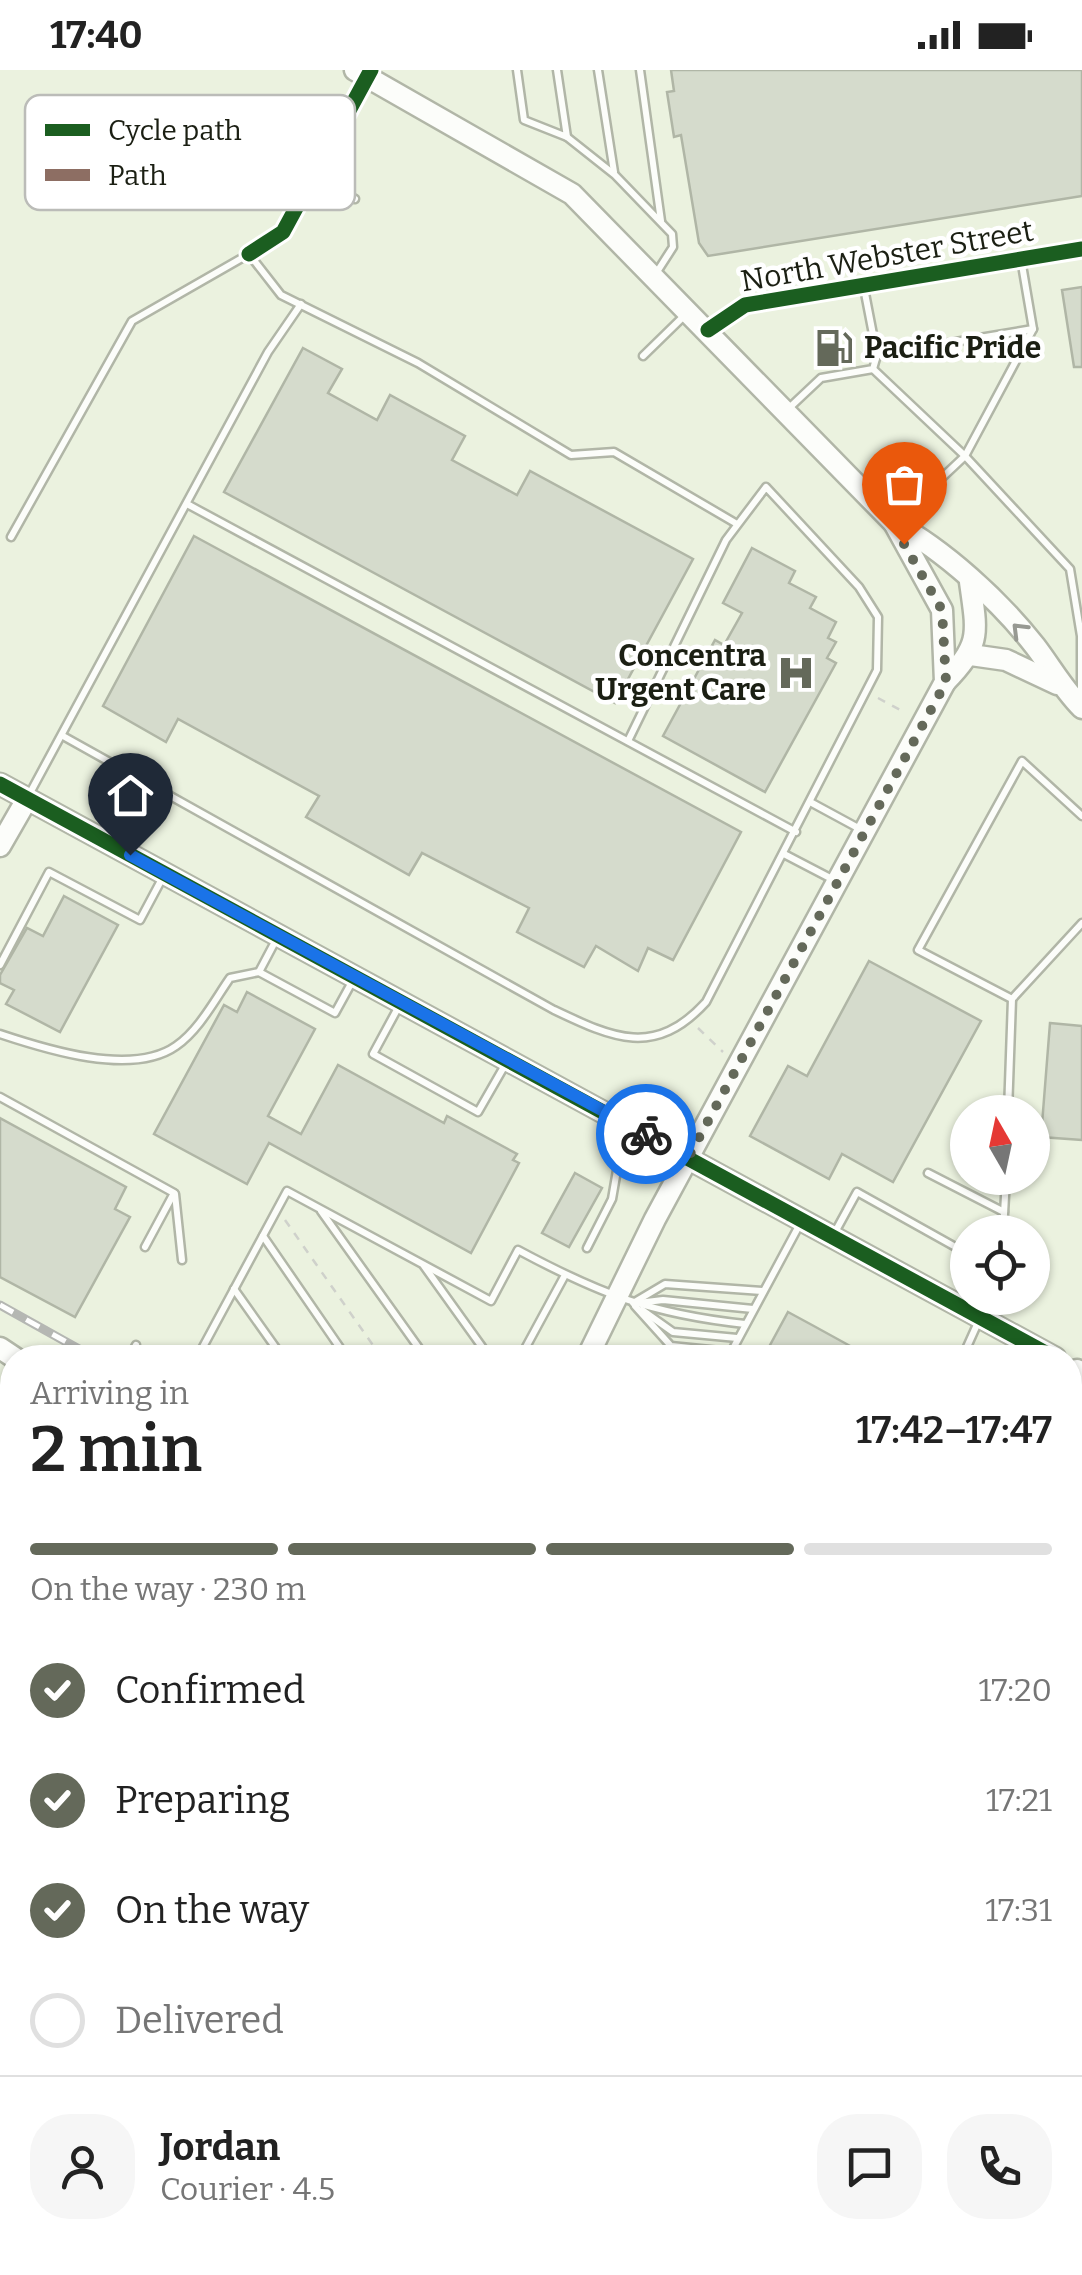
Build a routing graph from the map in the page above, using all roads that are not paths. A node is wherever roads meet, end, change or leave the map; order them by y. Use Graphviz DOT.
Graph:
graph roads {
  1 [pos="517,70"];
  2 [pos="557,70"];
  3 [pos="598,70"];
  4 [pos="640,70"];
  5 [pos="365,72"];
  6 [pos="354,95"];
  7 [pos="567,137"];
  8 [pos="615,175"];
  9 [pos="295,210"];
  10 [pos="661,222"];
  11 [pos="1082,249"];
  12 [pos="249,254"];
  13 [pos="1021,259"];
  14 [pos="654,276"];
  15 [pos="864,285"];
  16 [pos="301,304"];
  17 [pos="689,311"];
  18 [pos="1034,329"];
  19 [pos="708,330"];
  20 [pos="643,356"];
  21 [pos="876,356"];
  22 [pos="872,369"];
  23 [pos="786,411"];
  24 [pos="965,456"];
  25 [pos="187,504"];
  26 [pos="894,523"];
  27 [pos="738,524"];
  28 [pos="11,537"];
  29 [pos="970,582"];
  30 [pos="971,655"];
  31 [pos="946,682"];
  32 [pos="1059,684"];
  33 [pos="1081,708"];
  34 [pos="62,736"];
  35 [pos="628,741"];
  36 [pos="0,784"];
  37 [pos="27,799"];
  38 [pos="812,802"];
  39 [pos="1082,816"];
  40 [pos="796,832"];
  41 [pos="865,832"];
  42 [pos="0,846"];
  43 [pos="784,854"];
  44 [pos="165,874"];
  45 [pos="838,882"];
  46 [pos="1082,924"];
  47 [pos="279,936"];
  48 [pos="0,965"];
  49 [pos="259,972"];
  50 [pos="355,977"];
  51 [pos="1012,999"];
  52 [pos="401,1002"];
  53 [pos="0,1034"];
  54 [pos="508,1060"];
  55 [pos="1009,1095"];
  56 [pos="0,1098"];
  57 [pos="626,1124"];
  58 [pos="688,1158"];
  59 [pos="928,1173"];
  60 [pos="174,1192"];
  61 [pos="1005,1195"];
  62 [pos="320,1210"];
  63 [pos="1004,1212"];
  64 [pos="1004,1215"];
  65 [pos="802,1220"];
  66 [pos="263,1236"];
  67 [pos="832,1236"];
  68 [pos="950,1244"];
  69 [pos="145,1248"];
  70 [pos="587,1248"];
  71 [pos="182,1260"];
  72 [pos="424,1265"];
  73 [pos="565,1275"];
  74 [pos="234,1288"];
  75 [pos="950,1291"];
  76 [pos="762,1292"];
  77 [pos="624,1301"];
  78 [pos="753,1309"];
  79 [pos="983,1315"];
  80 [pos="996,1315"];
  81 [pos="745,1324"];
  82 [pos="598,1330"];
  83 [pos="738,1338"];
  84 [pos="204,1345"];
  85 [pos="274,1345"];
  86 [pos="338,1345"];
  87 [pos="417,1345"];
  88 [pos="481,1345"];
  89 [pos="527,1345"];
  90 [pos="585,1345"];
  91 [pos="592,1345"];
  92 [pos="669,1345"];
  93 [pos="734,1345"];
  94 [pos="970,1345"];
  95 [pos="1037,1345"];
  1 -- 7 [label="lane"];
  2 -- 7 [label="lane"];
  3 -- 8 [label="lane"];
  4 -- 10 [label="lane"];
  5 -- 6 [label="street"];
  5 -- 14 [label="main road"];
  7 -- 8 [label="lane"];
  8 -- 10 [label="lane"];
  9 -- 12 [label="street"];
  10 -- 14 [label="lane"];
  11 -- 13 [label="street, North Webster Street"];
  12 -- 16 [label="lane"];
  12 -- 28 [label="lane"];
  13 -- 15 [label="street, North Webster Street"];
  13 -- 18 [label="lane"];
  14 -- 17 [label="main road"];
  15 -- 19 [label="street, North Webster Street"];
  15 -- 21 [label="lane"];
  16 -- 25 [label="lane"];
  16 -- 27 [label="lane"];
  17 -- 19 [label="main road"];
  17 -- 20 [label="lane"];
  18 -- 21 [label="lane"];
  18 -- 24 [label="lane"];
  19 -- 23 [label="main road"];
  21 -- 22 [label="lane"];
  22 -- 23 [label="lane"];
  22 -- 24 [label="lane"];
  23 -- 26 [label="main road"];
  24 -- 26 [label="lane"];
  24 -- 33 [label="lane"];
  25 -- 34 [label="lane"];
  25 -- 35 [label="lane"];
  26 -- 29 [label="main road"];
  26 -- 31 [label="main road"];
  27 -- 35 [label="lane"];
  27 -- 38 [label="lane"];
  29 -- 30 [label="main road"];
  32 -- 29 [label="main road, one-way"];
  30 -- 31 [label="main road"];
  30 -- 32 [label="main road"];
  31 -- 41 [label="main road"];
  32 -- 33 [label="main road"];
  34 -- 37 [label="lane"];
  34 -- 43 [label="lane"];
  35 -- 40 [label="lane"];
  36 -- 37 [label="main road"];
  37 -- 42 [label="main road"];
  37 -- 44 [label="main road"];
  38 -- 40 [label="lane"];
  38 -- 41 [label="lane"];
  39 -- 51 [label="lane"];
  40 -- 43 [label="lane"];
  41 -- 45 [label="main road"];
  43 -- 45 [label="lane"];
  44 -- 47 [label="main road"];
  44 -- 48 [label="lane"];
  45 -- 58 [label="main road"];
  46 -- 51 [label="lane"];
  47 -- 49 [label="lane"];
  47 -- 50 [label="main road"];
  49 -- 50 [label="lane"];
  49 -- 53 [label="lane"];
  50 -- 52 [label="main road"];
  51 -- 55 [label="lane"];
  52 -- 54 [label="main road"];
  52 -- 54 [label="lane"];
  54 -- 57 [label="main road"];
  56 -- 60 [label="lane"];
  57 -- 58 [label="main road"];
  57 -- 70 [label="lane"];
  58 -- 65 [label="main road"];
  58 -- 77 [label="main road"];
  59 -- 63 [label="lane"];
  60 -- 69 [label="lane"];
  60 -- 71 [label="lane"];
  61 -- 63 [label="lane"];
  62 -- 66 [label="lane"];
  62 -- 72 [label="lane"];
  62 -- 87 [label="lane"];
  63 -- 64 [label="lane"];
  65 -- 67 [label="main road"];
  65 -- 76 [label="lane"];
  66 -- 74 [label="lane"];
  66 -- 86 [label="lane"];
  67 -- 68 [label="lane"];
  67 -- 75 [label="main road"];
  72 -- 73 [label="lane"];
  72 -- 88 [label="lane"];
  73 -- 77 [label="lane"];
  73 -- 89 [label="lane"];
  74 -- 84 [label="lane"];
  74 -- 85 [label="lane"];
  76 -- 77 [label="lane"];
  76 -- 78 [label="lane"];
  77 -- 78 [label="lane"];
  77 -- 81 [label="lane"];
  77 -- 82 [label="main road"];
  77 -- 83 [label="lane"];
  77 -- 92 [label="lane"];
  78 -- 81 [label="lane"];
  79 -- 94 [label="lane"];
  80 -- 95 [label="main road"];
  81 -- 83 [label="lane"];
  82 -- 90 [label="main road"];
  82 -- 91 [label="main road"];
  83 -- 93 [label="lane"];
}
